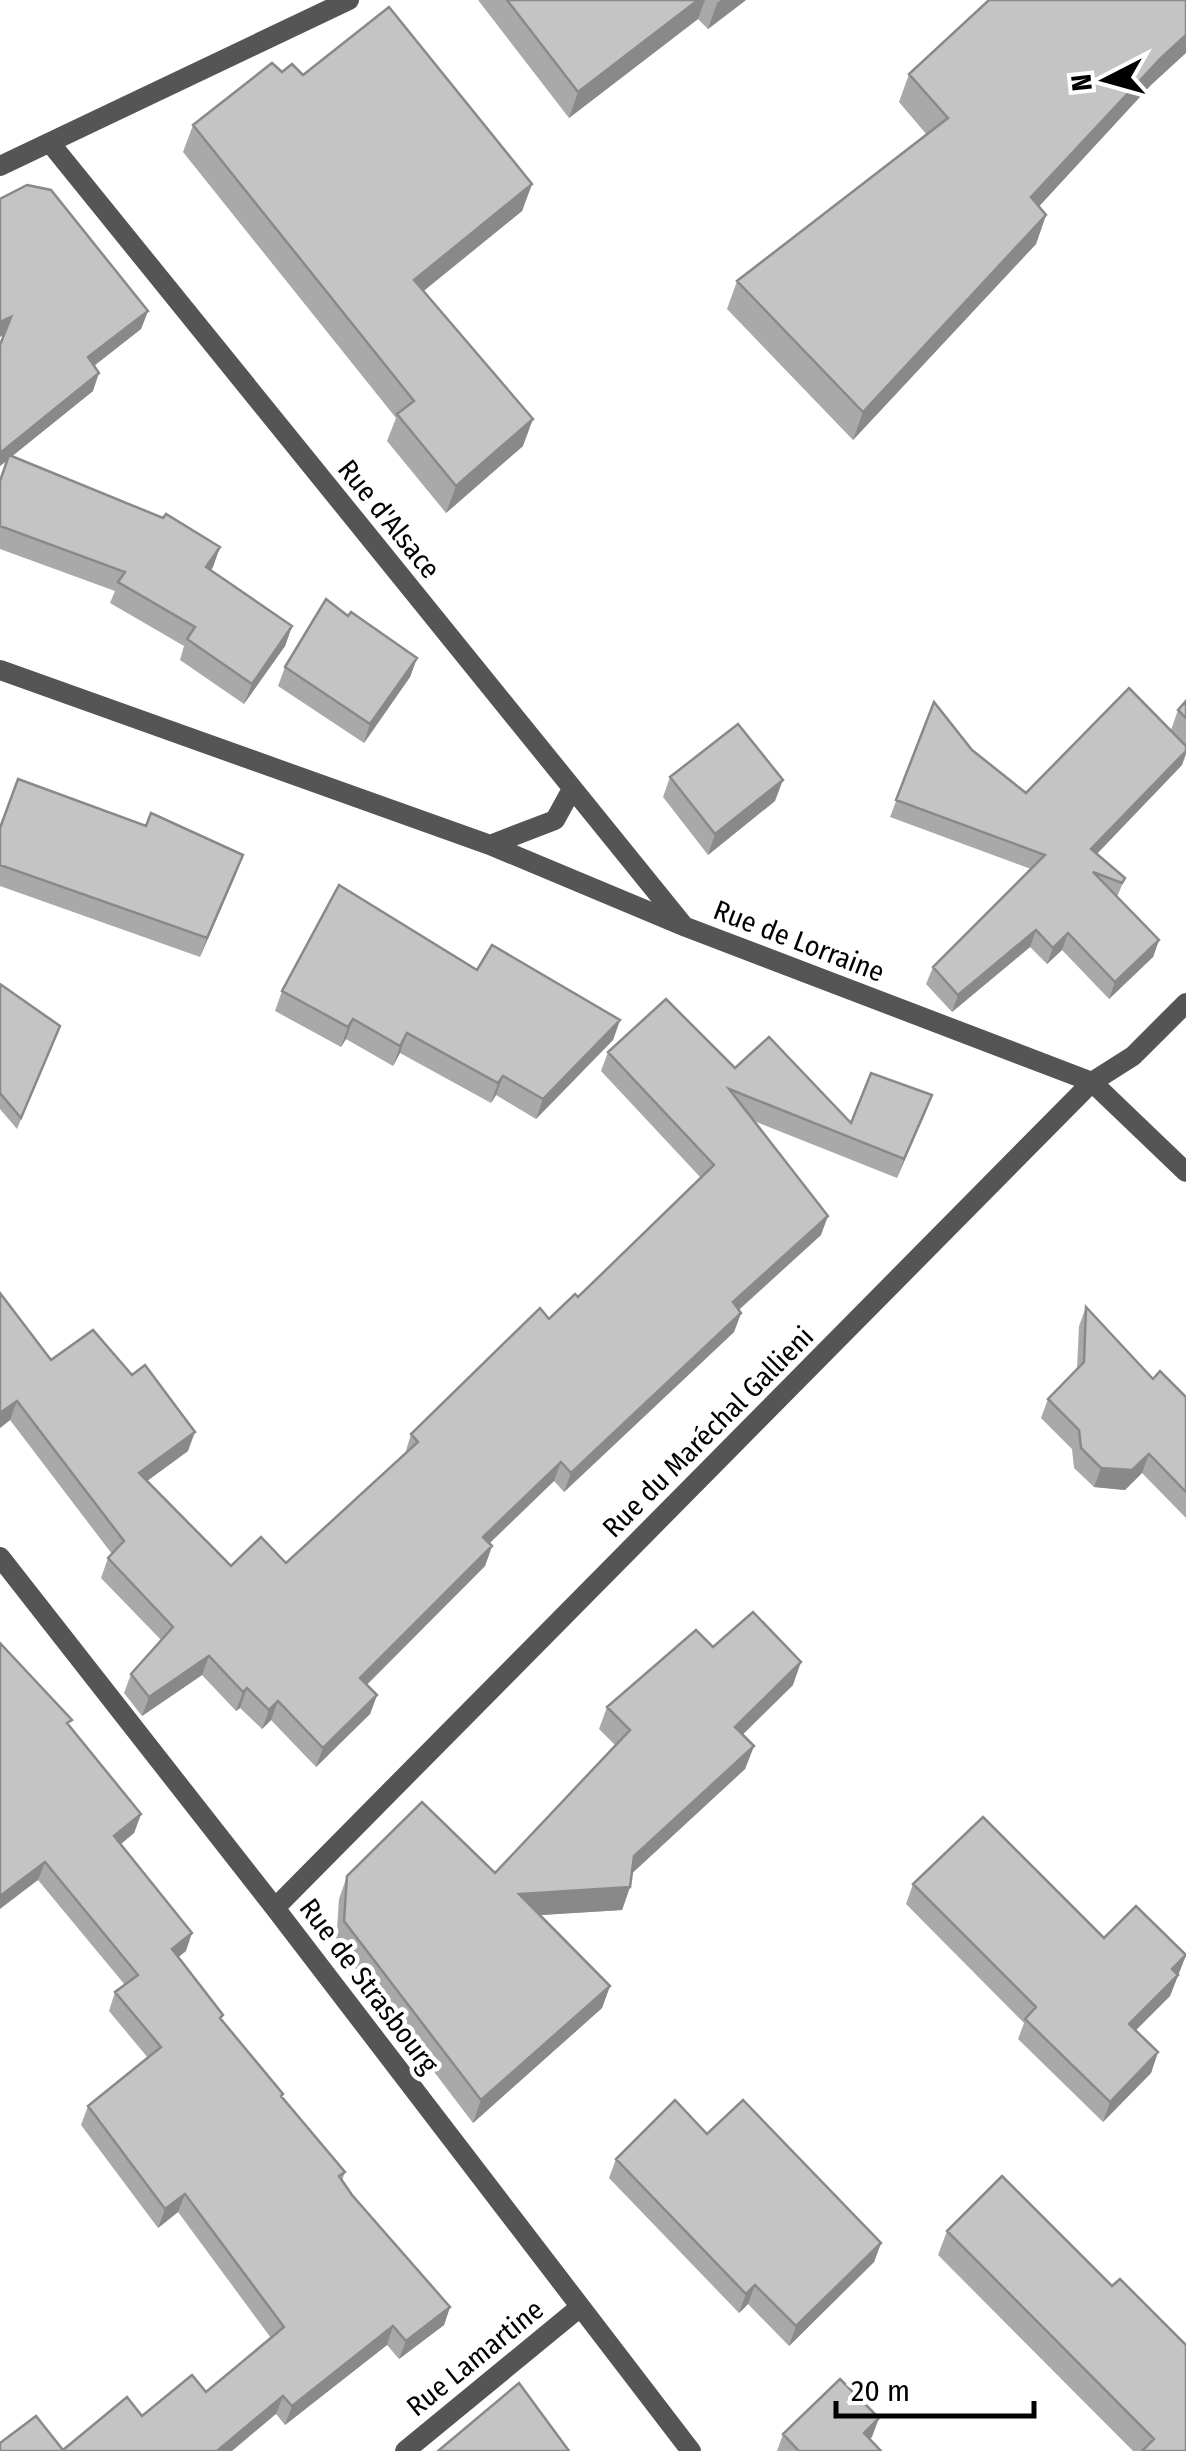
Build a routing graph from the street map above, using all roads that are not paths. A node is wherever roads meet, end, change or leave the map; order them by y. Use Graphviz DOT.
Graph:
graph roads {
  1 [pos="348,0"];
  2 [pos="51,144"];
  3 [pos="1,162"];
  4 [pos="0,670"];
  5 [pos="572,788"];
  6 [pos="490,846"];
  7 [pos="686,927"];
  8 [pos="1186,1004"];
  9 [pos="1092,1082"];
  10 [pos="1186,1172"];
  11 [pos="0,1558"];
  12 [pos="275,1908"];
  13 [pos="579,2308"];
  14 [pos="405,2451"];
  15 [pos="691,2451"];
  1 -- 2 [label="street"];
  2 -- 3 [label="street"];
  2 -- 5 [label="street, Rue d'Alsace"];
  4 -- 6 [label="street, Rue de Lorraine"];
  5 -- 6 [label="street"];
  5 -- 7 [label="street, Rue d'Alsace"];
  6 -- 7 [label="street, Rue de Lorraine"];
  7 -- 9 [label="street, Rue de Lorraine"];
  8 -- 9 [label="street, Rue du Maréchal Gallieni"];
  9 -- 10 [label="street"];
  9 -- 12 [label="street, Rue du Maréchal Gallieni"];
  11 -- 12 [label="street, Rue de Strasbourg"];
  12 -- 13 [label="street, Rue de Strasbourg"];
  13 -- 14 [label="street, Rue Lamartine"];
  13 -- 15 [label="street, Rue de Strasbourg"];
}
